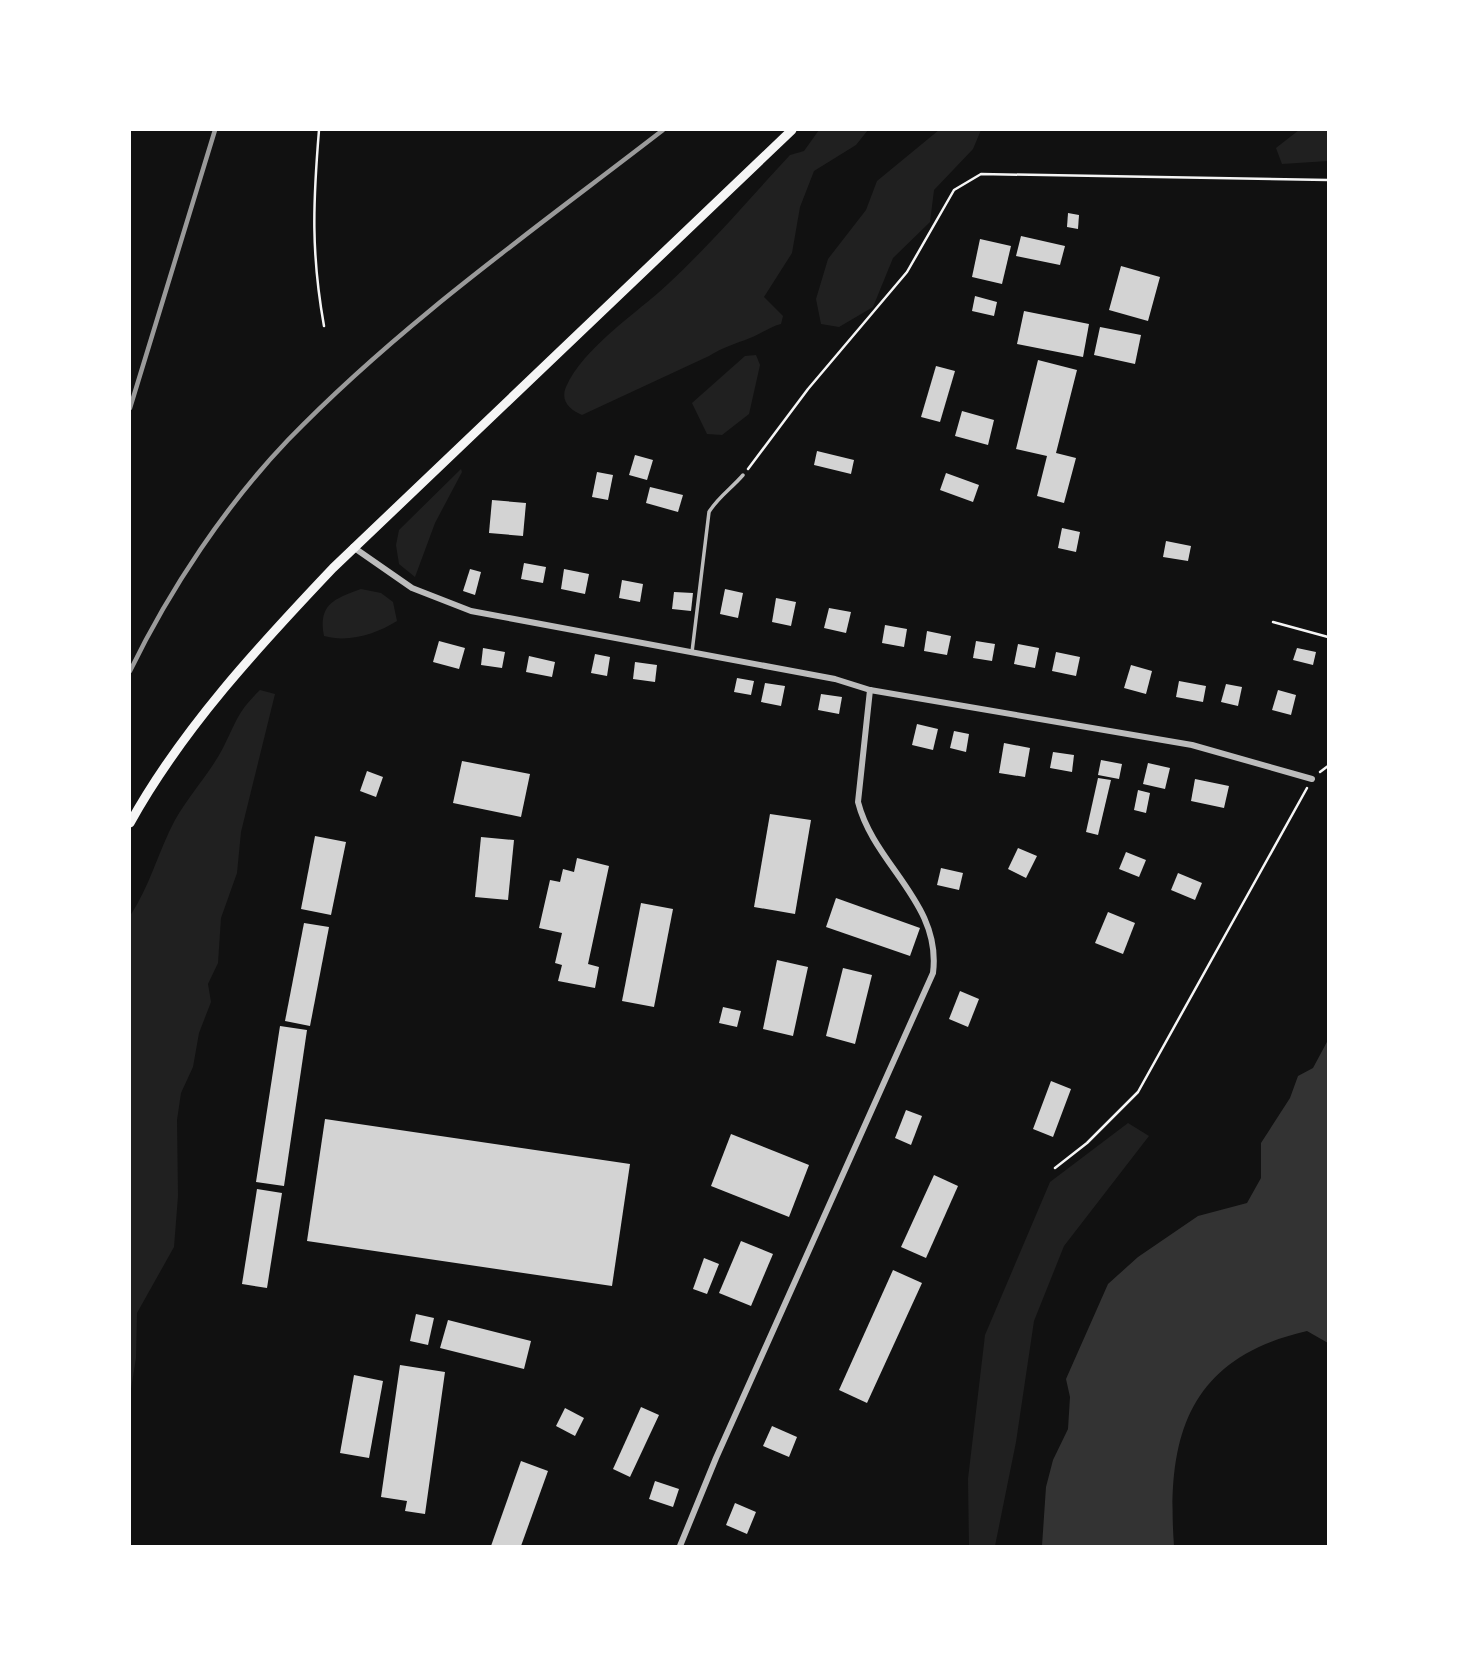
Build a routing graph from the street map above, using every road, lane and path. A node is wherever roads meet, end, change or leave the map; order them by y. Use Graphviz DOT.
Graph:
graph roads {
  1 [pos="319,130"];
  2 [pos="792,130"];
  3 [pos="1328,180"];
  4 [pos="324,326"];
  5 [pos="744,475"];
  6 [pos="353,547"];
  7 [pos="1273,622"];
  8 [pos="1328,637"];
  9 [pos="692,652"];
  10 [pos="870,690"];
  11 [pos="1312,779"];
  12 [pos="130,823"];
  13 [pos="1055,1168"];
  14 [pos="680,1546"];
  1 -- 4 [label="path"];
  2 -- 6 [label="main road"];
  3 -- 5 [label="path"];
  5 -- 9 [label="lane"];
  6 -- 9 [label="street"];
  6 -- 12 [label="main road"];
  7 -- 8 [label="path"];
  9 -- 10 [label="street"];
  10 -- 11 [label="street"];
  10 -- 14 [label="street"];
  11 -- 13 [label="path"];
}
